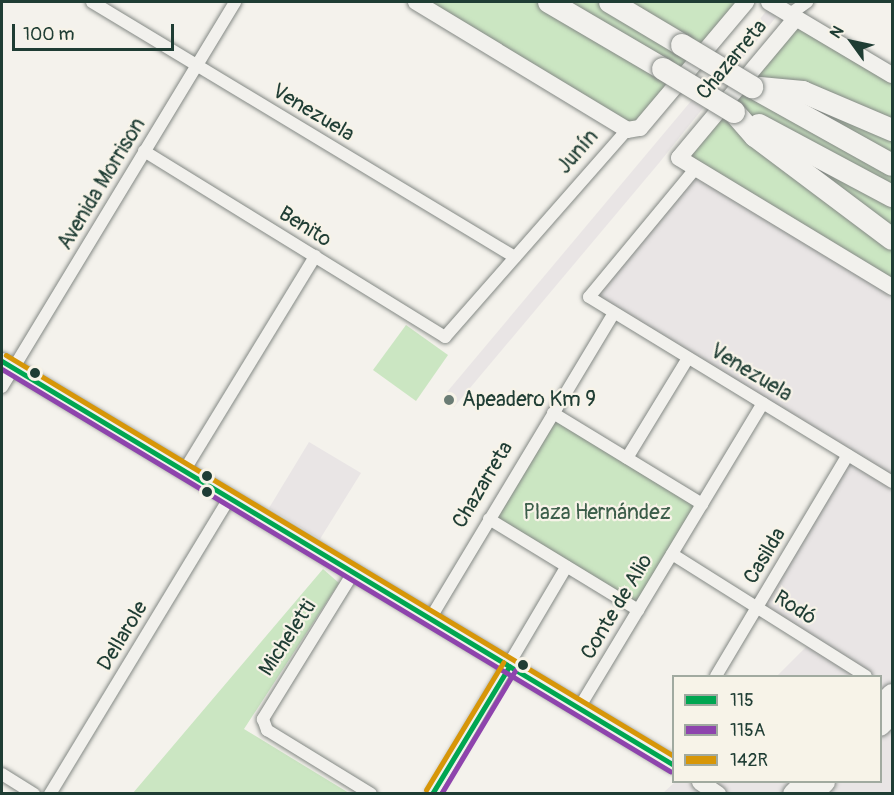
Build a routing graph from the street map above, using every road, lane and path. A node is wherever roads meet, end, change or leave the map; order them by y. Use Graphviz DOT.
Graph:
graph roads {
  1 [pos="92,2"];
  2 [pos="235,2"];
  3 [pos="416,2"];
  4 [pos="549,2"];
  5 [pos="610,2"];
  6 [pos="746,2"];
  7 [pos="769,2"];
  8 [pos="807,2"];
  9 [pos="793,16"];
  10 [pos="196,66"];
  11 [pos="892,75"];
  12 [pos="752,87"];
  13 [pos="734,112"];
  14 [pos="627,130"];
  15 [pos="892,130"];
  16 [pos="144,152"];
  17 [pos="892,165"];
  18 [pos="695,169"];
  19 [pos="892,196"];
  20 [pos="892,238"];
  21 [pos="315,256"];
  22 [pos="515,257"];
  23 [pos="892,287"];
  24 [pos="614,313"];
  25 [pos="445,337"];
  26 [pos="688,358"];
  27 [pos="7,364"];
  28 [pos="2,387"];
  29 [pos="763,403"];
  30 [pos="553,413"];
  31 [pos="848,455"];
  32 [pos="627,458"];
  33 [pos="184,471"];
  34 [pos="892,482"];
  35 [pos="229,499"];
  36 [pos="702,504"];
  37 [pos="489,519"];
  38 [pos="672,554"];
  39 [pos="566,567"];
  40 [pos="353,573"];
  41 [pos="757,607"];
  42 [pos="638,610"];
  43 [pos="430,619"];
  44 [pos="508,667"];
  45 [pos="717,675"];
  46 [pos="864,675"];
  47 [pos="579,708"];
  48 [pos="671,758"];
  49 [pos="2,774"];
  50 [pos="702,783"];
  51 [pos="804,783"];
  52 [pos="824,783"];
  53 [pos="34,794"];
  54 [pos="50,794"];
  55 [pos="371,794"];
  56 [pos="432,794"];
  57 [pos="718,794"];
  58 [pos="793,794"];
  59 [pos="813,794"];
  1 -- 10 [label="street, Venezuela"];
  2 -- 10 [label="street, Avenida Morrison"];
  3 -- 14 [label="main road"];
  4 -- 13 [label="highway, bridge"];
  5 -- 12 [label="highway, bridge"];
  6 -- 14 [label="main road, Junín"];
  7 -- 9 [label="main road"];
  8 -- 9 [label="street"];
  9 -- 11 [label="main road"];
  9 -- 18 [label="main road, Chazarreta"];
  10 -- 16 [label="street, Avenida Morrison"];
  10 -- 22 [label="street, Venezuela"];
  12 -- 15 [label="highway"];
  12 -- 17 [label="highway"];
  13 -- 19 [label="highway"];
  13 -- 20 [label="highway"];
  14 -- 22 [label="street, Junín"];
  16 -- 21 [label="street, Benito"];
  16 -- 27 [label="street, Avenida Morrison"];
  18 -- 23 [label="main road"];
  18 -- 24 [label="street, Venezuela"];
  21 -- 25 [label="street, Benito"];
  21 -- 33 [label="street"];
  22 -- 25 [label="street, Junín"];
  24 -- 26 [label="street, Venezuela"];
  24 -- 30 [label="street, Chazarreta"];
  26 -- 29 [label="street, Venezuela"];
  26 -- 32 [label="street"];
  27 -- 28 [label="street, Avenida Morrison"];
  27 -- 33 [label="main road"];
  29 -- 31 [label="street, Venezuela"];
  29 -- 36 [label="street, Conte de Alio"];
  30 -- 32 [label="street"];
  30 -- 37 [label="street, Chazarreta"];
  31 -- 34 [label="street, Venezuela"];
  31 -- 41 [label="street, Casilda"];
  32 -- 36 [label="street"];
  33 -- 35 [label="main road"];
  35 -- 40 [label="main road"];
  35 -- 54 [label="street, Dellarole"];
  36 -- 38 [label="street, Conte de Alio"];
  37 -- 39 [label="street"];
  37 -- 43 [label="street, Chazarreta"];
  38 -- 41 [label="street, Rodó"];
  38 -- 42 [label="street, Conte de Alio"];
  39 -- 42 [label="street"];
  39 -- 44 [label="street"];
  40 -- 43 [label="main road"];
  40 -- 55 [label="street, Micheletti"];
  41 -- 45 [label="street, Casilda"];
  41 -- 46 [label="street, Rodó"];
  42 -- 47 [label="street, Conte de Alio"];
  43 -- 44 [label="main road"];
  44 -- 47 [label="main road"];
  44 -- 56 [label="street"];
  47 -- 48 [label="main road"];
  49 -- 53 [label="street"];
  50 -- 57 [label="main road"];
  51 -- 58 [label="main road"];
  52 -- 59 [label="main road"];
}
